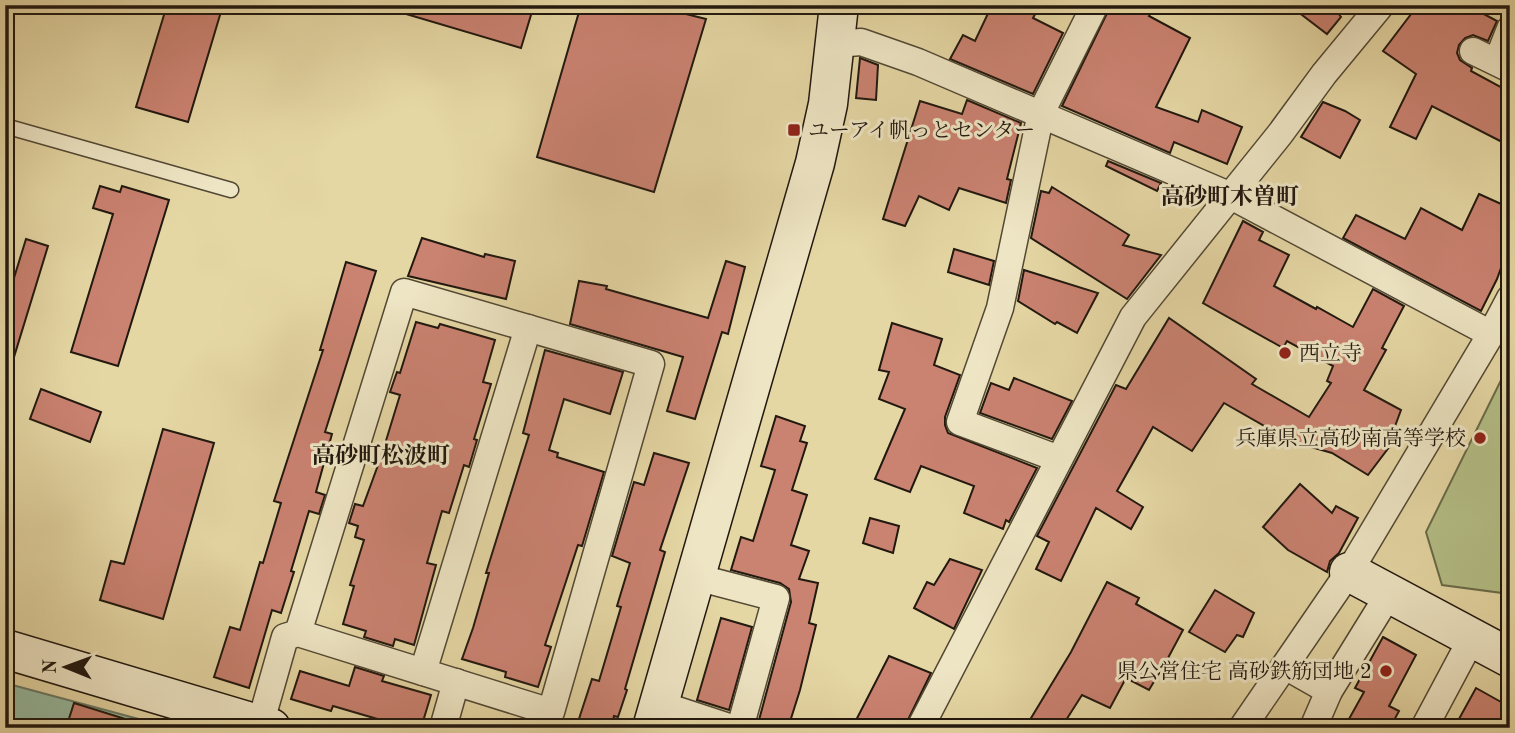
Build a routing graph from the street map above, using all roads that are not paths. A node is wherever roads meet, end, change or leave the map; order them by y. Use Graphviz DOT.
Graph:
graph roads {
  1 [pos="839,5"];
  2 [pos="1095,5"];
  3 [pos="1375,7"];
  4 [pos="1510,29"];
  5 [pos="836,44"];
  6 [pos="1473,51"];
  7 [pos="1503,66"];
  8 [pos="1041,113"];
  9 [pos="5,126"];
  10 [pos="231,190"];
  11 [pos="1231,195"];
  12 [pos="1510,298"];
  13 [pos="528,328"];
  14 [pos="1492,334"];
  15 [pos="1059,459"];
  16 [pos="1349,572"];
  17 [pos="696,577"];
  18 [pos="1389,594"];
  19 [pos="298,633"];
  20 [pos="1472,638"];
  21 [pos="5,649"];
  22 [pos="1510,658"];
  23 [pos="1285,666"];
  24 [pos="423,672"];
  25 [pos="456,682"];
  26 [pos="1329,691"];
  27 [pos="655,716"];
  28 [pos="265,726"];
  29 [pos="443,728"];
  30 [pos="732,728"];
  31 [pos="740,728"];
  32 [pos="920,728"];
  33 [pos="1242,728"];
  34 [pos="1313,728"];
  35 [pos="1424,728"];
  1 -- 5 [label="street"];
  2 -- 8 [label="street"];
  3 -- 11 [label="street"];
  4 -- 7 [label="street"];
  5 -- 8 [label="street"];
  5 -- 17 [label="street"];
  6 -- 7 [label="street"];
  8 -- 11 [label="street"];
  8 -- 15 [label="street"];
  9 -- 10 [label="lane"];
  11 -- 14 [label="street"];
  11 -- 15 [label="street"];
  12 -- 14 [label="street"];
  13 -- 19 [label="street"];
  13 -- 24 [label="street"];
  13 -- 25 [label="street"];
  14 -- 16 [label="street"];
  15 -- 32 [label="street"];
  16 -- 18 [label="street"];
  16 -- 23 [label="street"];
  17 -- 27 [label="street"];
  17 -- 31 [label="street"];
  18 -- 20 [label="street"];
  18 -- 26 [label="street"];
  19 -- 24 [label="street"];
  19 -- 28 [label="street"];
  20 -- 22 [label="street"];
  20 -- 35 [label="street"];
  21 -- 28 [label="street"];
  23 -- 26 [label="street"];
  23 -- 33 [label="street"];
  24 -- 25 [label="street"];
  25 -- 29 [label="street"];
  26 -- 34 [label="street"];
  27 -- 30 [label="street"];
}
